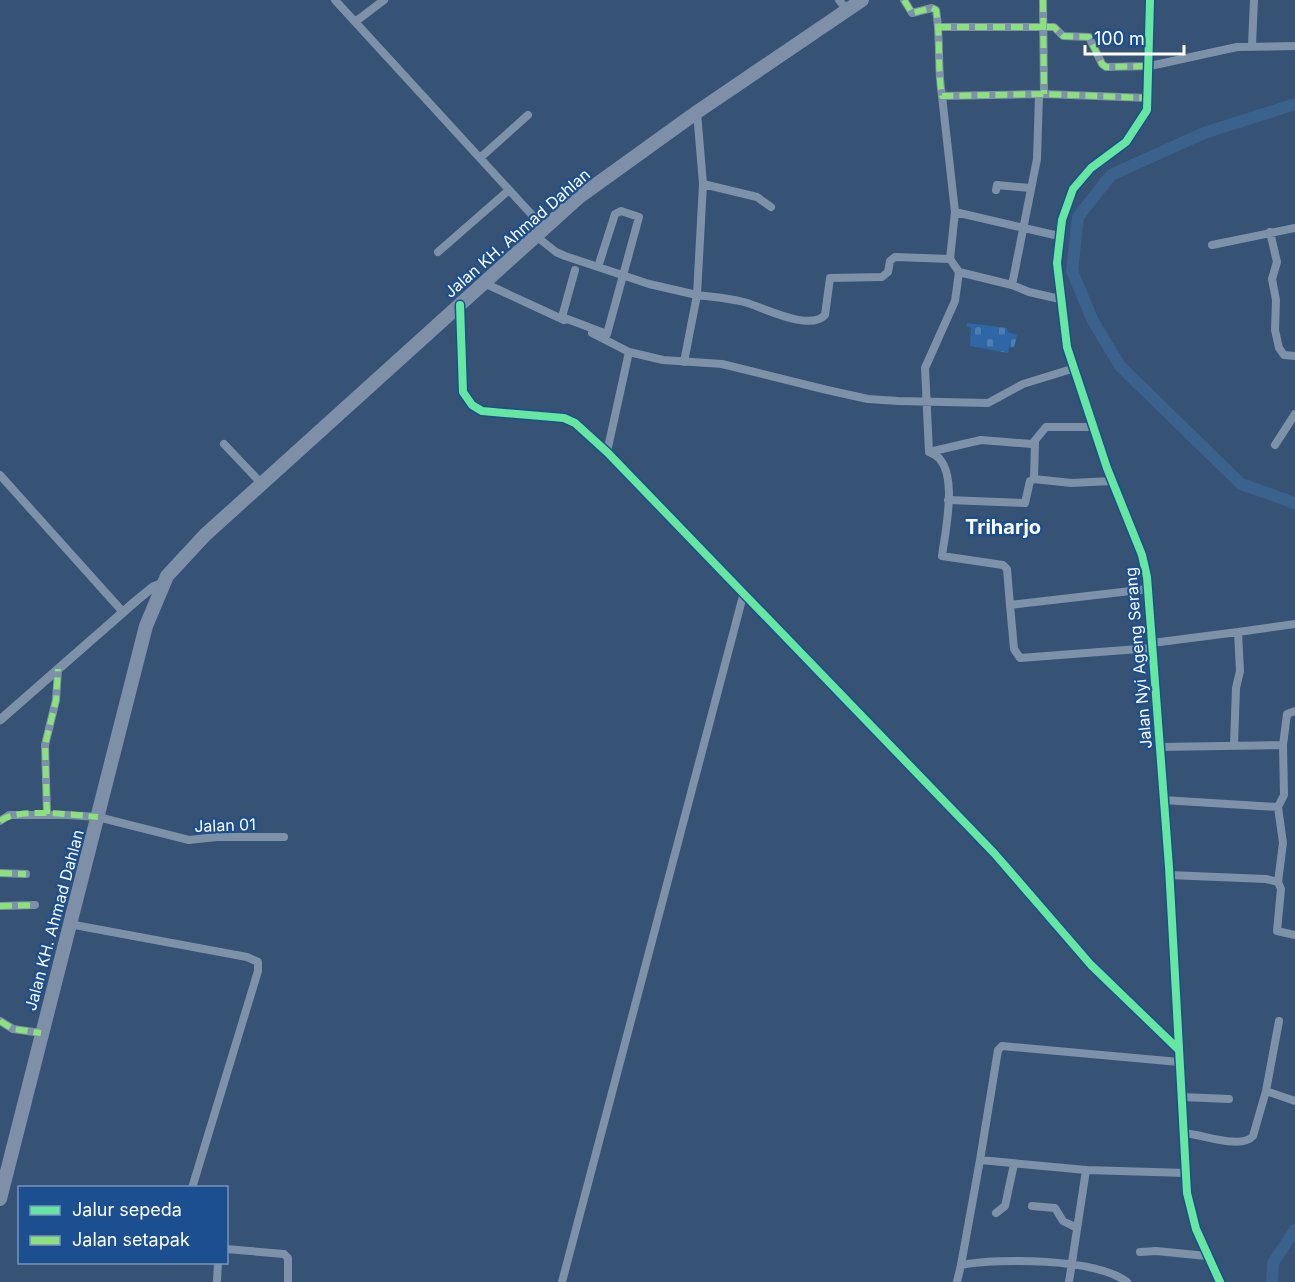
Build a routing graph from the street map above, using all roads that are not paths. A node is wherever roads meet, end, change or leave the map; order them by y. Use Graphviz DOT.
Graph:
graph roads {
  1 [pos="335,0"];
  2 [pos="384,0"];
  3 [pos="862,0"];
  4 [pos="904,0"];
  5 [pos="1043,0"];
  6 [pos="1150,0"];
  7 [pos="1254,0"];
  8 [pos="843,5"];
  9 [pos="355,22"];
  10 [pos="1043,26"];
  11 [pos="939,27"];
  12 [pos="1252,45"];
  13 [pos="1295,46"];
  14 [pos="1150,66"];
  15 [pos="1042,95"];
  16 [pos="942,96"];
  17 [pos="1148,98"];
  18 [pos="697,112"];
  19 [pos="528,115"];
  20 [pos="480,158"];
  21 [pos="703,184"];
  22 [pos="1030,188"];
  23 [pos="509,190"];
  24 [pos="996,190"];
  25 [pos="771,207"];
  26 [pos="955,212"];
  27 [pos="1022,227"];
  28 [pos="1295,228"];
  29 [pos="540,232"];
  30 [pos="1270,232"];
  31 [pos="1059,236"];
  32 [pos="1212,245"];
  33 [pos="438,252"];
  34 [pos="950,259"];
  35 [pos="598,267"];
  36 [pos="575,270"];
  37 [pos="959,272"];
  38 [pos="625,276"];
  39 [pos="484,283"];
  40 [pos="1012,285"];
  41 [pos="697,295"];
  42 [pos="1060,299"];
  43 [pos="460,305"];
  44 [pos="629,352"];
  45 [pos="1295,356"];
  46 [pos="684,362"];
  47 [pos="1075,368"];
  48 [pos="925,402"];
  49 [pos="1295,414"];
  50 [pos="1095,427"];
  51 [pos="1035,442"];
  52 [pos="224,444"];
  53 [pos="1275,444"];
  54 [pos="607,452"];
  55 [pos="932,453"];
  56 [pos="0,475"];
  57 [pos="1034,479"];
  58 [pos="1112,481"];
  59 [pos="260,482"];
  60 [pos="948,500"];
  61 [pos="167,583"];
  62 [pos="1148,589"];
  63 [pos="743,596"];
  64 [pos="152,602"];
  65 [pos="1010,605"];
  66 [pos="123,612"];
  67 [pos="1295,624"];
  68 [pos="1238,632"];
  69 [pos="1152,646"];
  70 [pos="58,669"];
  71 [pos="1295,711"];
  72 [pos="0,720"];
  73 [pos="1234,744"];
  74 [pos="1283,745"];
  75 [pos="1159,747"];
  76 [pos="1163,800"];
  77 [pos="1278,807"];
  78 [pos="47,814"];
  79 [pos="98,817"];
  80 [pos="0,820"];
  81 [pos="284,837"];
  82 [pos="0,873"];
  83 [pos="26,874"];
  84 [pos="1169,875"];
  85 [pos="1278,882"];
  86 [pos="35,905"];
  87 [pos="0,906"];
  88 [pos="69,924"];
  89 [pos="1295,935"];
  90 [pos="0,1021"];
  91 [pos="1280,1021"];
  92 [pos="41,1033"];
  93 [pos="1178,1049"];
  94 [pos="1179,1062"];
  95 [pos="1266,1091"];
  96 [pos="1181,1097"];
  97 [pos="1229,1098"];
  98 [pos="1295,1101"];
  99 [pos="1183,1133"];
  100 [pos="980,1160"];
  101 [pos="1014,1164"];
  102 [pos="1086,1170"];
  103 [pos="1186,1173"];
  104 [pos="193,1186"];
  105 [pos="0,1199"];
  106 [pos="1032,1206"];
  107 [pos="996,1213"];
  108 [pos="1075,1227"];
  109 [pos="228,1249"];
  110 [pos="1140,1252"];
  111 [pos="1207,1256"];
  112 [pos="218,1264"];
  113 [pos="961,1265"];
  114 [pos="1070,1265"];
  115 [pos="1096,1271"];
  116 [pos="217,1282"];
  117 [pos="288,1282"];
  118 [pos="562,1282"];
  119 [pos="957,1282"];
  120 [pos="1069,1282"];
  121 [pos="1095,1282"];
  122 [pos="1127,1282"];
  123 [pos="1220,1282"];
  1 -- 9 [label="street"];
  2 -- 9 [label="street"];
  3 -- 8 [label="highway, Jalan KH. Ahmad Dahlan"];
  4 -- 11 [label="street"];
  5 -- 10 [label="street"];
  6 -- 14 [label="street, Jalan Nyi Ageng Serang"];
  7 -- 12 [label="street"];
  8 -- 18 [label="highway, Jalan KH. Ahmad Dahlan"];
  9 -- 20 [label="street"];
  10 -- 11 [label="street"];
  10 -- 14 [label="street"];
  10 -- 15 [label="street"];
  11 -- 16 [label="street"];
  12 -- 13 [label="street"];
  12 -- 14 [label="street"];
  14 -- 17 [label="street, Jalan Nyi Ageng Serang"];
  15 -- 16 [label="street"];
  15 -- 17 [label="street"];
  15 -- 22 [label="street"];
  16 -- 26 [label="street"];
  17 -- 31 [label="street, Jalan Nyi Ageng Serang"];
  18 -- 21 [label="street"];
  18 -- 29 [label="highway, Jalan KH. Ahmad Dahlan"];
  19 -- 20 [label="street"];
  20 -- 23 [label="street"];
  21 -- 25 [label="street"];
  21 -- 41 [label="street"];
  22 -- 24 [label="street"];
  22 -- 27 [label="street"];
  23 -- 29 [label="street"];
  23 -- 33 [label="street"];
  26 -- 27 [label="street"];
  26 -- 34 [label="street"];
  27 -- 31 [label="street"];
  27 -- 40 [label="street"];
  28 -- 30 [label="street"];
  29 -- 35 [label="street"];
  29 -- 39 [label="highway, Jalan KH. Ahmad Dahlan"];
  30 -- 32 [label="street"];
  30 -- 45 [label="street"];
  31 -- 42 [label="street, Jalan Nyi Ageng Serang"];
  34 -- 37 [label="street"];
  34 -- 41 [label="street"];
  35 -- 38 [label="street"];
  35 -- 38 [label="street"];
  36 -- 38 [label="street"];
  37 -- 40 [label="street"];
  37 -- 48 [label="street"];
  38 -- 41 [label="street"];
  39 -- 43 [label="highway, Jalan KH. Ahmad Dahlan"];
  39 -- 44 [label="street"];
  40 -- 42 [label="street"];
  41 -- 46 [label="street"];
  42 -- 47 [label="street, Jalan Nyi Ageng Serang"];
  43 -- 54 [label="street"];
  43 -- 59 [label="highway, Jalan KH. Ahmad Dahlan"];
  44 -- 46 [label="street"];
  44 -- 54 [label="street"];
  46 -- 48 [label="street"];
  47 -- 48 [label="street"];
  47 -- 50 [label="street, Jalan Nyi Ageng Serang"];
  48 -- 55 [label="street"];
  49 -- 53 [label="street"];
  50 -- 51 [label="street"];
  50 -- 58 [label="street, Jalan Nyi Ageng Serang"];
  51 -- 55 [label="street"];
  51 -- 57 [label="street"];
  52 -- 59 [label="street"];
  54 -- 63 [label="street"];
  55 -- 60 [label="street"];
  56 -- 66 [label="street"];
  57 -- 58 [label="street"];
  57 -- 60 [label="street"];
  58 -- 62 [label="street, Jalan Nyi Ageng Serang"];
  59 -- 61 [label="highway, Jalan KH. Ahmad Dahlan"];
  60 -- 65 [label="street"];
  61 -- 64 [label="highway, Jalan KH. Ahmad Dahlan"];
  61 -- 64 [label="street"];
  62 -- 65 [label="street"];
  62 -- 69 [label="street, Jalan Nyi Ageng Serang"];
  63 -- 93 [label="street"];
  63 -- 118 [label="street"];
  64 -- 66 [label="street"];
  64 -- 79 [label="highway, Jalan KH. Ahmad Dahlan"];
  65 -- 69 [label="street"];
  66 -- 70 [label="street"];
  67 -- 68 [label="street"];
  68 -- 69 [label="street"];
  68 -- 73 [label="street"];
  69 -- 75 [label="street, Jalan Nyi Ageng Serang"];
  70 -- 72 [label="street"];
  70 -- 78 [label="street"];
  71 -- 74 [label="street"];
  73 -- 74 [label="street"];
  73 -- 75 [label="street"];
  74 -- 77 [label="street"];
  75 -- 76 [label="street, Jalan Nyi Ageng Serang"];
  76 -- 77 [label="street"];
  76 -- 84 [label="street, Jalan Nyi Ageng Serang"];
  77 -- 85 [label="street"];
  78 -- 79 [label="street, Jalan 01"];
  78 -- 80 [label="street, Jalan 01"];
  79 -- 81 [label="street, Jalan 01"];
  79 -- 88 [label="highway, Jalan KH. Ahmad Dahlan"];
  82 -- 83 [label="street"];
  84 -- 85 [label="street"];
  84 -- 93 [label="street, Jalan Nyi Ageng Serang"];
  85 -- 89 [label="street"];
  86 -- 87 [label="street"];
  88 -- 92 [label="highway, Jalan KH. Ahmad Dahlan"];
  88 -- 104 [label="street"];
  90 -- 92 [label="street"];
  91 -- 95 [label="street"];
  92 -- 105 [label="highway, Jalan KH. Ahmad Dahlan"];
  93 -- 94 [label="street, Jalan Nyi Ageng Serang"];
  94 -- 96 [label="street, Jalan Nyi Ageng Serang"];
  94 -- 100 [label="street"];
  95 -- 98 [label="street"];
  95 -- 99 [label="street"];
  96 -- 97 [label="street"];
  96 -- 99 [label="street, Jalan Nyi Ageng Serang"];
  99 -- 103 [label="street, Jalan Nyi Ageng Serang"];
  100 -- 101 [label="street"];
  100 -- 113 [label="street"];
  101 -- 102 [label="street"];
  101 -- 107 [label="street"];
  102 -- 103 [label="street"];
  102 -- 108 [label="street"];
  103 -- 111 [label="street, Jalan Nyi Ageng Serang"];
  106 -- 108 [label="street"];
  108 -- 114 [label="street"];
  109 -- 117 [label="street"];
  110 -- 111 [label="street"];
  111 -- 123 [label="street, Jalan Nyi Ageng Serang"];
  112 -- 116 [label="street"];
  113 -- 114 [label="street"];
  113 -- 119 [label="street"];
  114 -- 115 [label="street"];
  114 -- 120 [label="street"];
  115 -- 121 [label="street"];
  115 -- 122 [label="street"];
}
